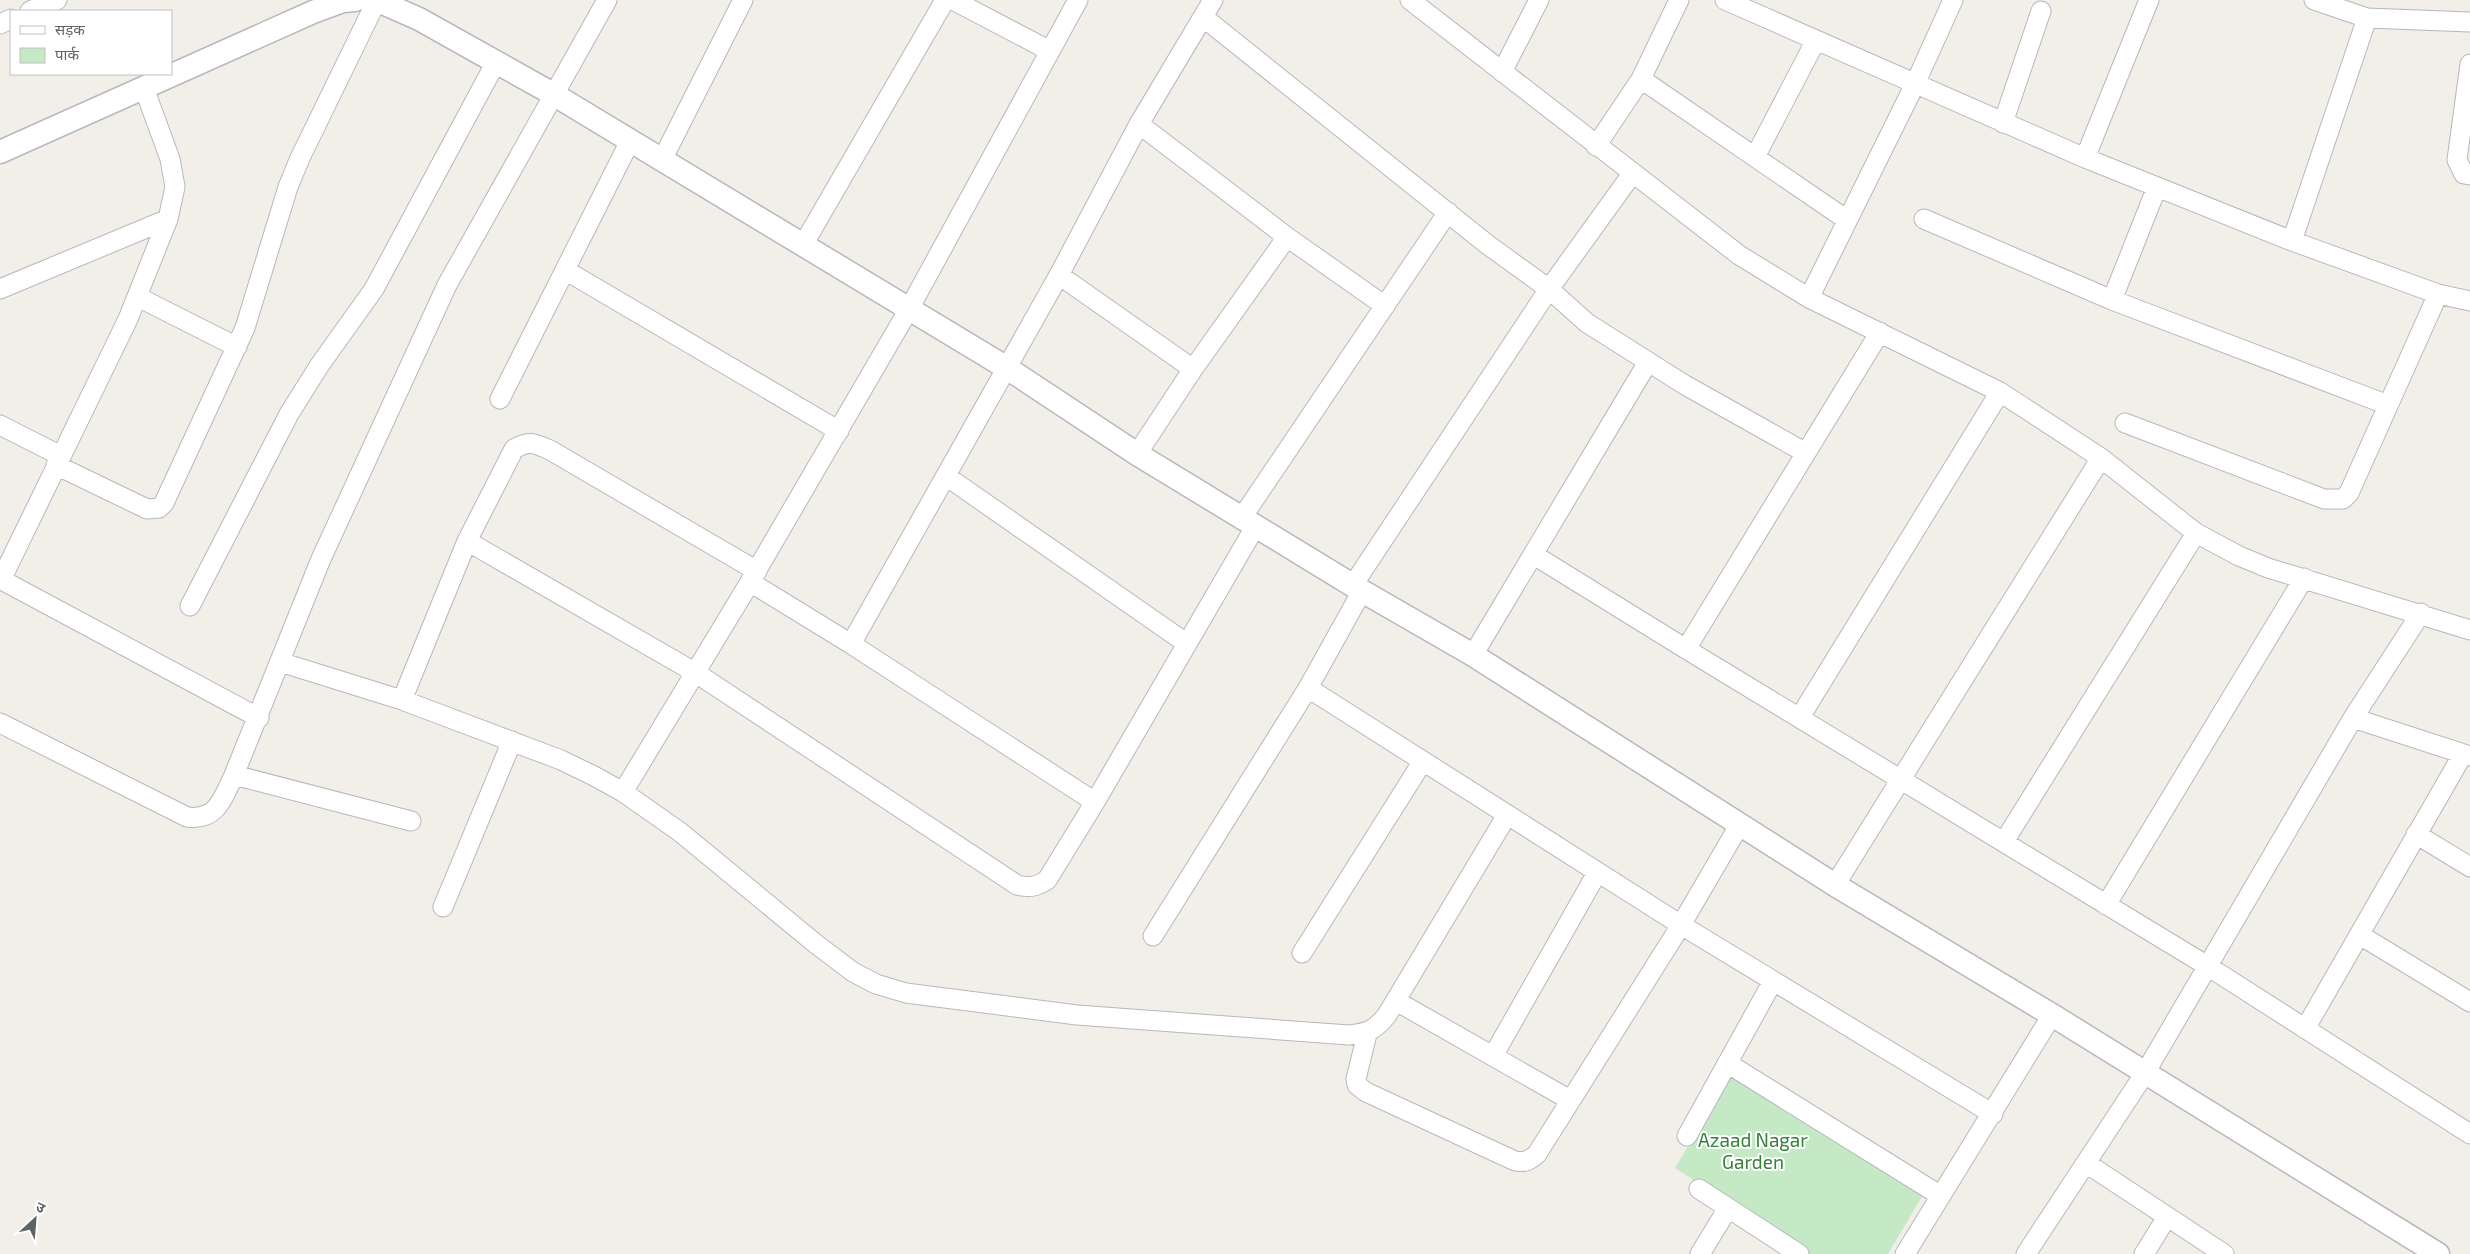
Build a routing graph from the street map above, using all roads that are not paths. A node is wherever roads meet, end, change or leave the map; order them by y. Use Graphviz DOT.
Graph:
graph roads {
  1 [pos="57,0"];
  2 [pos="607,0"];
  3 [pos="743,0"];
  4 [pos="944,0"];
  5 [pos="953,0"];
  6 [pos="1078,0"];
  7 [pos="1212,0"];
  8 [pos="1410,0"];
  9 [pos="1539,0"];
  10 [pos="1678,0"];
  11 [pos="1725,0"];
  12 [pos="1953,0"];
  13 [pos="2149,0"];
  14 [pos="2314,0"];
  15 [pos="367,1"];
  16 [pos="32,10"];
  17 [pos="2041,11"];
  18 [pos="1203,17"];
  19 [pos="2366,18"];
  20 [pos="2470,22"];
  21 [pos="1816,40"];
  22 [pos="1050,51"];
  23 [pos="496,62"];
  24 [pos="2470,64"];
  25 [pos="1502,72"];
  26 [pos="1641,78"];
  27 [pos="1915,84"];
  28 [pos="144,88"];
  29 [pos="553,94"];
  30 [pos="2003,122"];
  31 [pos="1139,124"];
  32 [pos="630,141"];
  33 [pos="1596,146"];
  34 [pos="0,152"];
  35 [pos="1756,157"];
  36 [pos="2085,158"];
  37 [pos="662,160"];
  38 [pos="1632,174"];
  39 [pos="2470,174"];
  40 [pos="2157,187"];
  41 [pos="1448,212"];
  42 [pos="168,219"];
  43 [pos="1924,219"];
  44 [pos="1847,220"];
  45 [pos="1287,237"];
  46 [pos="2292,241"];
  47 [pos="803,245"];
  48 [pos="565,270"];
  49 [pos="1059,275"];
  50 [pos="0,289"];
  51 [pos="1549,289"];
  52 [pos="2438,294"];
  53 [pos="138,296"];
  54 [pos="1809,298"];
  55 [pos="2112,300"];
  56 [pos="2470,301"];
  57 [pos="1385,306"];
  58 [pos="909,309"];
  59 [pos="1880,332"];
  60 [pos="237,347"];
  61 [pos="1648,362"];
  62 [pos="1008,368"];
  63 [pos="1193,369"];
  64 [pos="2000,392"];
  65 [pos="500,399"];
  66 [pos="2388,405"];
  67 [pos="2125,423"];
  68 [pos="0,425"];
  69 [pos="839,430"];
  70 [pos="1806,453"];
  71 [pos="1137,454"];
  72 [pos="2101,458"];
  73 [pos="58,461"];
  74 [pos="946,476"];
  75 [pos="1248,523"];
  76 [pos="2196,533"];
  77 [pos="467,541"];
  78 [pos="1534,555"];
  79 [pos="753,576"];
  80 [pos="2304,578"];
  81 [pos="1,580"];
  82 [pos="1357,588"];
  83 [pos="190,606"];
  84 [pos="2421,613"];
  85 [pos="2470,630"];
  86 [pos="1186,643"];
  87 [pos="851,644"];
  88 [pos="1686,649"];
  89 [pos="1474,655"];
  90 [pos="280,662"];
  91 [pos="696,672"];
  92 [pos="1308,688"];
  93 [pos="402,700"];
  94 [pos="1800,717"];
  95 [pos="259,718"];
  96 [pos="2353,718"];
  97 [pos="0,723"];
  98 [pos="512,742"];
  99 [pos="2466,755"];
  100 [pos="1423,761"];
  101 [pos="234,775"];
  102 [pos="1903,779"];
  103 [pos="623,792"];
  104 [pos="1095,802"];
  105 [pos="1507,815"];
  106 [pos="411,821"];
  107 [pos="1740,824"];
  108 [pos="2416,834"];
  109 [pos="2005,840"];
  110 [pos="2470,866"];
  111 [pos="1596,873"];
  112 [pos="1836,885"];
  113 [pos="2106,905"];
  114 [pos="443,907"];
  115 [pos="1681,925"];
  116 [pos="2360,935"];
  117 [pos="1153,936"];
  118 [pos="1302,953"];
  119 [pos="2209,967"];
  120 [pos="1772,981"];
  121 [pos="1396,1001"];
  122 [pos="2470,1002"];
  123 [pos="2052,1015"];
  124 [pos="2305,1029"];
  125 [pos="1366,1034"];
  126 [pos="1494,1056"];
  127 [pos="1727,1063"];
  128 [pos="2145,1073"];
  129 [pos="1570,1100"];
  130 [pos="1993,1114"];
  131 [pos="2470,1134"];
  132 [pos="1687,1136"];
  133 [pos="2086,1163"];
  134 [pos="1699,1189"];
  135 [pos="1941,1196"];
  136 [pos="1728,1208"];
  137 [pos="2167,1217"];
  138 [pos="1700,1254"];
  139 [pos="1799,1254"];
  140 [pos="1905,1254"];
  141 [pos="2026,1254"];
  142 [pos="2144,1254"];
  143 [pos="2224,1254"];
  144 [pos="2438,1254"];
  1 -- 16 [label="street"];
  2 -- 29 [label="street"];
  3 -- 37 [label="street"];
  4 -- 47 [label="street"];
  5 -- 22 [label="street"];
  6 -- 22 [label="street"];
  7 -- 18 [label="street"];
  8 -- 25 [label="street"];
  9 -- 25 [label="street"];
  10 -- 26 [label="street"];
  11 -- 21 [label="street"];
  12 -- 27 [label="street"];
  13 -- 36 [label="street"];
  14 -- 19 [label="street"];
  15 -- 23 [label="street"];
  15 -- 28 [label="street"];
  15 -- 60 [label="street"];
  17 -- 30 [label="street"];
  18 -- 31 [label="street"];
  18 -- 41 [label="street"];
  19 -- 20 [label="street"];
  19 -- 46 [label="street"];
  21 -- 27 [label="street"];
  21 -- 35 [label="street"];
  22 -- 58 [label="street"];
  23 -- 29 [label="street"];
  23 -- 83 [label="street"];
  24 -- 39 [label="street"];
  25 -- 33 [label="street"];
  26 -- 33 [label="street"];
  26 -- 35 [label="street"];
  27 -- 30 [label="street"];
  27 -- 44 [label="street"];
  28 -- 34 [label="street"];
  28 -- 42 [label="street"];
  29 -- 32 [label="street"];
  29 -- 90 [label="street"];
  30 -- 36 [label="street"];
  31 -- 45 [label="street"];
  31 -- 49 [label="street"];
  32 -- 37 [label="street"];
  32 -- 48 [label="street"];
  33 -- 38 [label="street"];
  35 -- 44 [label="street"];
  36 -- 40 [label="street"];
  37 -- 47 [label="street"];
  38 -- 51 [label="street"];
  38 -- 54 [label="street"];
  40 -- 46 [label="street"];
  40 -- 55 [label="street"];
  41 -- 51 [label="street"];
  41 -- 57 [label="street"];
  42 -- 50 [label="street"];
  42 -- 53 [label="street"];
  43 -- 55 [label="street"];
  44 -- 54 [label="street"];
  45 -- 57 [label="street"];
  45 -- 63 [label="street"];
  46 -- 52 [label="street"];
  47 -- 58 [label="street"];
  48 -- 65 [label="street"];
  48 -- 69 [label="street"];
  49 -- 62 [label="street"];
  49 -- 63 [label="street"];
  51 -- 61 [label="street"];
  51 -- 82 [label="street"];
  52 -- 56 [label="street"];
  52 -- 66 [label="street"];
  53 -- 60 [label="street"];
  53 -- 73 [label="street"];
  54 -- 59 [label="street"];
  55 -- 66 [label="street"];
  57 -- 75 [label="street"];
  58 -- 62 [label="street"];
  58 -- 69 [label="street"];
  59 -- 64 [label="street"];
  59 -- 70 [label="street"];
  60 -- 73 [label="street"];
  61 -- 70 [label="street"];
  61 -- 78 [label="street"];
  62 -- 71 [label="street"];
  62 -- 74 [label="street"];
  63 -- 71 [label="street"];
  64 -- 72 [label="street"];
  64 -- 94 [label="street"];
  66 -- 67 [label="street"];
  68 -- 73 [label="street"];
  69 -- 79 [label="street"];
  70 -- 88 [label="street"];
  71 -- 75 [label="street"];
  72 -- 76 [label="street"];
  72 -- 102 [label="street"];
  73 -- 81 [label="street"];
  74 -- 86 [label="street"];
  74 -- 87 [label="street"];
  75 -- 82 [label="street"];
  75 -- 86 [label="street"];
  76 -- 80 [label="street"];
  76 -- 109 [label="street"];
  77 -- 79 [label="street"];
  77 -- 91 [label="street"];
  77 -- 93 [label="street"];
  78 -- 88 [label="street"];
  78 -- 89 [label="street"];
  79 -- 87 [label="street"];
  79 -- 91 [label="street"];
  80 -- 84 [label="street"];
  80 -- 113 [label="street"];
  81 -- 95 [label="street"];
  82 -- 89 [label="street"];
  82 -- 92 [label="street"];
  84 -- 85 [label="street"];
  84 -- 96 [label="street"];
  86 -- 104 [label="street"];
  87 -- 104 [label="street"];
  88 -- 94 [label="street"];
  89 -- 107 [label="street"];
  90 -- 93 [label="street"];
  90 -- 95 [label="street"];
  91 -- 103 [label="street"];
  91 -- 104 [label="street"];
  92 -- 100 [label="street"];
  92 -- 117 [label="street"];
  93 -- 98 [label="street"];
  94 -- 102 [label="street"];
  95 -- 101 [label="street"];
  96 -- 99 [label="street"];
  96 -- 119 [label="street"];
  97 -- 101 [label="street"];
  98 -- 103 [label="street"];
  98 -- 114 [label="street"];
  99 -- 108 [label="street"];
  100 -- 105 [label="street"];
  100 -- 118 [label="street"];
  101 -- 106 [label="street"];
  102 -- 109 [label="street"];
  102 -- 112 [label="street"];
  103 -- 125 [label="street"];
  105 -- 111 [label="street"];
  105 -- 121 [label="street"];
  107 -- 112 [label="street"];
  107 -- 115 [label="street"];
  108 -- 110 [label="street"];
  108 -- 116 [label="street"];
  109 -- 113 [label="street"];
  111 -- 115 [label="street"];
  111 -- 126 [label="street"];
  112 -- 123 [label="street"];
  113 -- 119 [label="street"];
  115 -- 120 [label="street"];
  115 -- 129 [label="street"];
  116 -- 122 [label="street"];
  116 -- 124 [label="street"];
  119 -- 124 [label="street"];
  119 -- 128 [label="street"];
  120 -- 127 [label="street"];
  120 -- 130 [label="street"];
  121 -- 125 [label="street"];
  121 -- 126 [label="street"];
  123 -- 128 [label="street"];
  123 -- 130 [label="street"];
  124 -- 131 [label="street"];
  125 -- 129 [label="street"];
  126 -- 129 [label="street"];
  127 -- 132 [label="street"];
  127 -- 135 [label="street"];
  128 -- 133 [label="street"];
  128 -- 144 [label="street"];
  130 -- 135 [label="street"];
  133 -- 137 [label="street"];
  133 -- 141 [label="street"];
  134 -- 136 [label="street"];
  135 -- 140 [label="street"];
  136 -- 138 [label="street"];
  136 -- 139 [label="street"];
  137 -- 142 [label="street"];
  137 -- 143 [label="street"];
}
